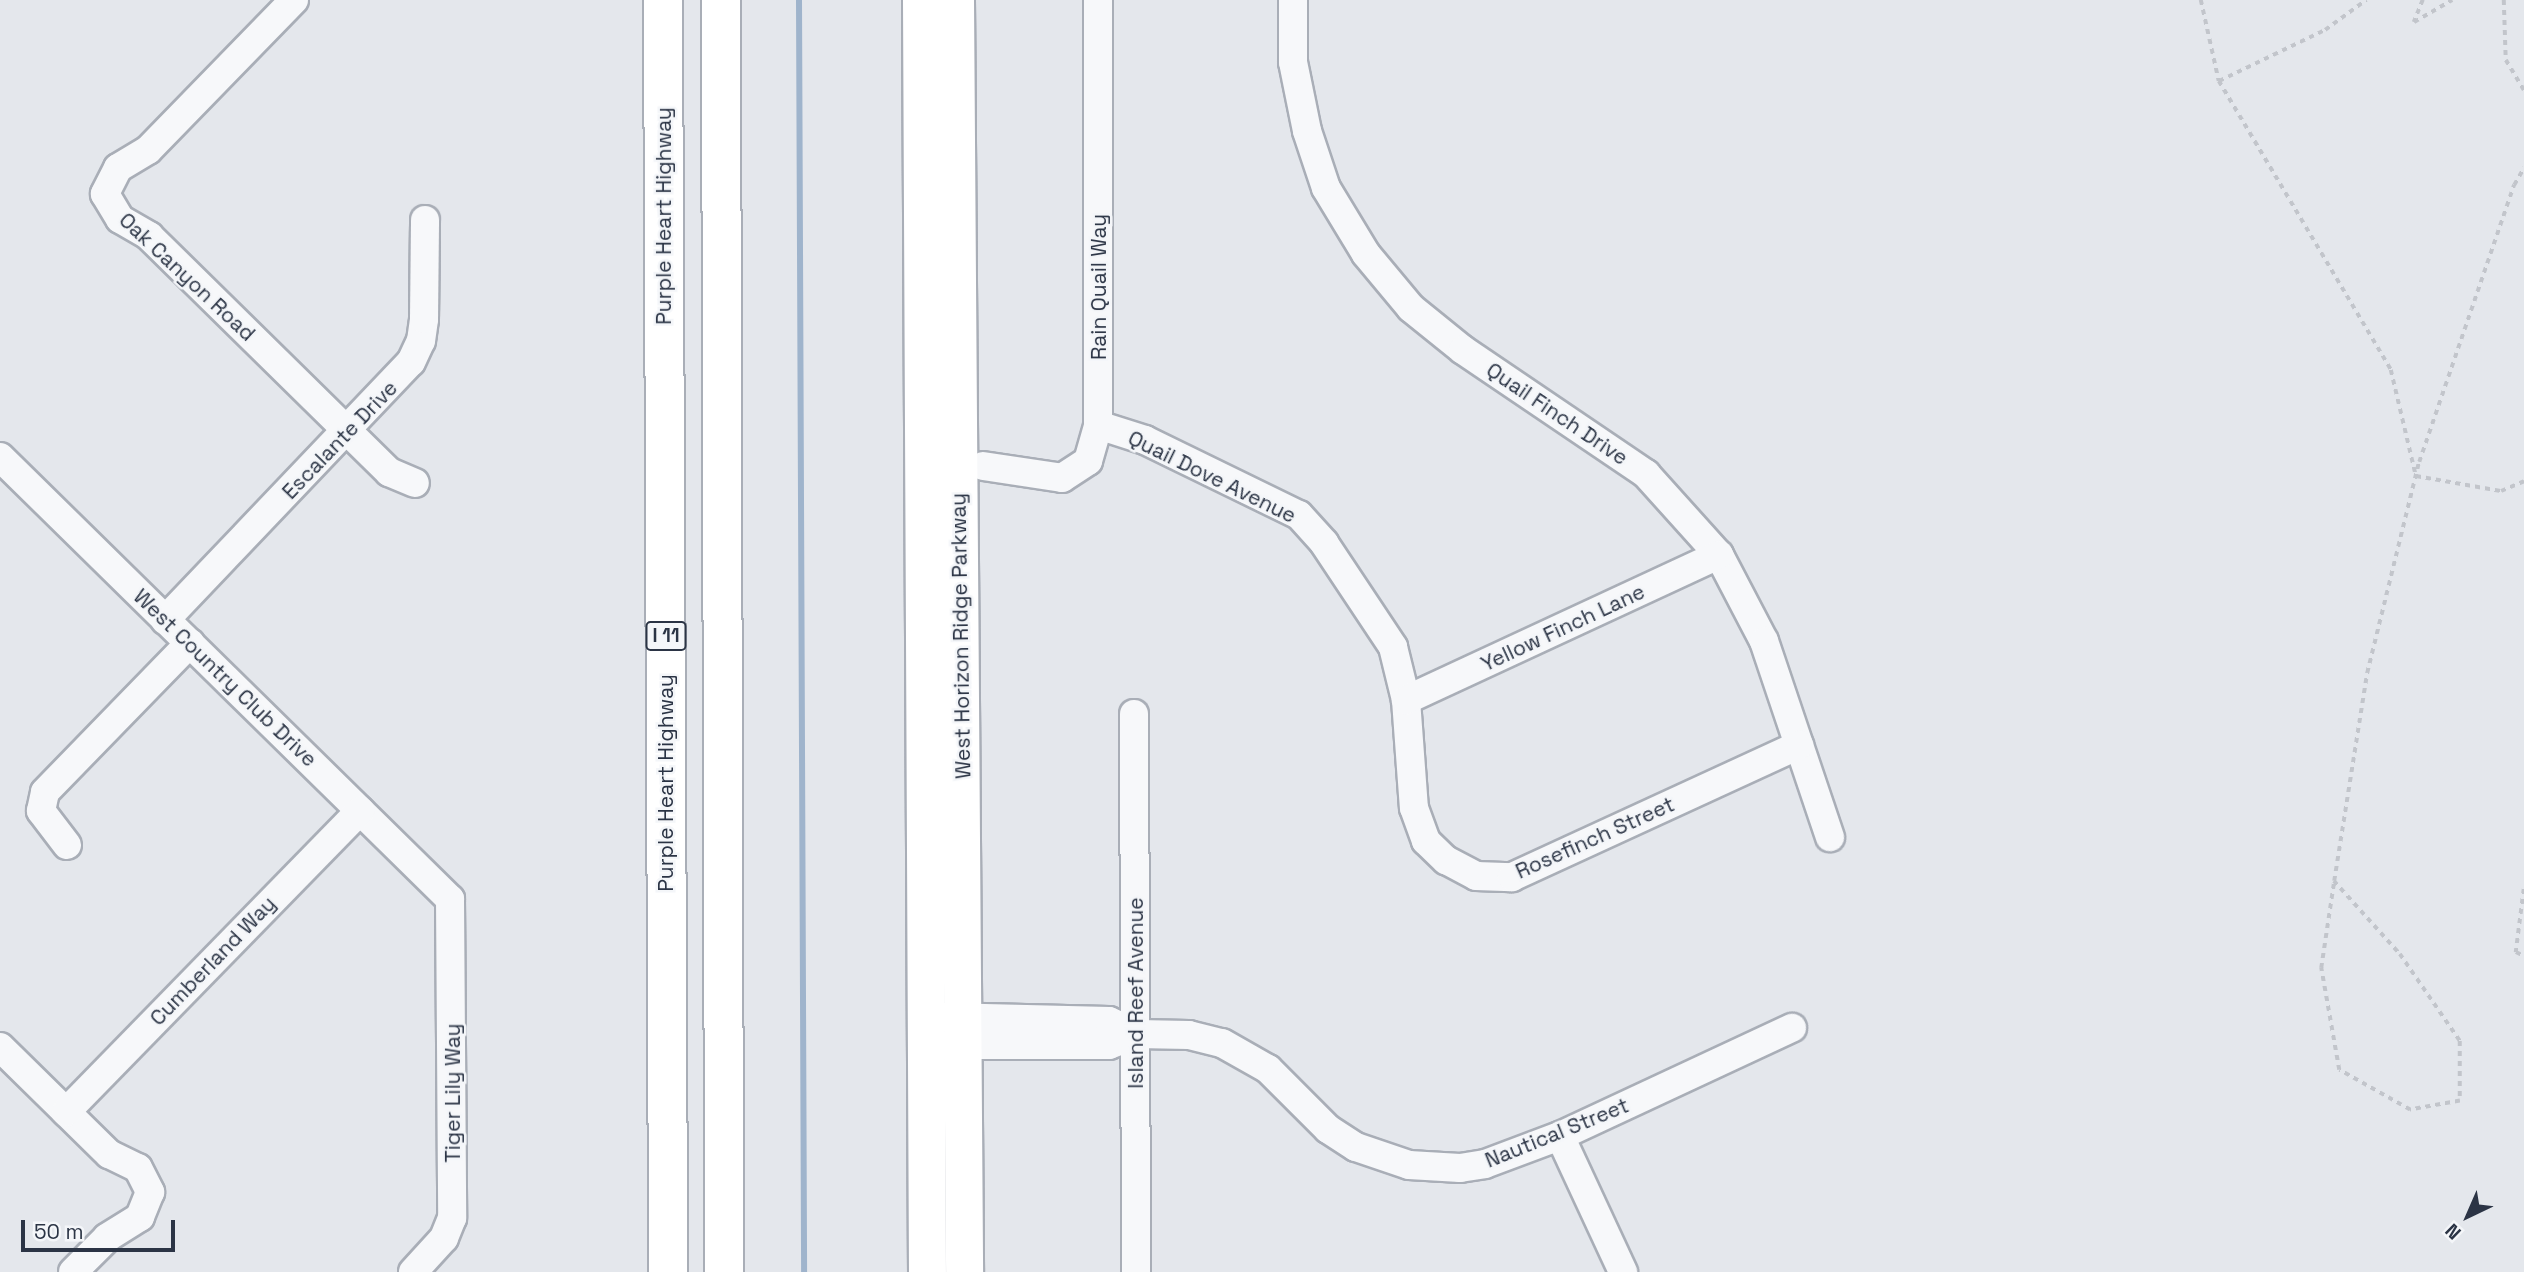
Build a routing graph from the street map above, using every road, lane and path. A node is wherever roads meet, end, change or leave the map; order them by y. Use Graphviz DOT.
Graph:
graph roads {
  1 [pos="294,0"];
  2 [pos="663,0"];
  3 [pos="721,0"];
  4 [pos="921,0"];
  5 [pos="955,0"];
  6 [pos="1098,0"];
  7 [pos="1293,0"];
  8 [pos="2201,0"];
  9 [pos="2365,0"];
  10 [pos="2423,0"];
  11 [pos="2452,0"];
  12 [pos="2504,0"];
  13 [pos="2218,81"];
  14 [pos="2524,90"];
  15 [pos="2524,169"];
  16 [pos="425,220"];
  17 [pos="1098,425"];
  18 [pos="349,431"];
  19 [pos="0,457"];
  20 [pos="971,469"];
  21 [pos="2416,477"];
  22 [pos="2524,481"];
  23 [pos="415,483"];
  24 [pos="922,541"];
  25 [pos="1719,555"];
  26 [pos="165,620"];
  27 [pos="190,643"];
  28 [pos="1406,700"];
  29 [pos="1134,714"];
  30 [pos="1799,745"];
  31 [pos="1414,808"];
  32 [pos="360,811"];
  33 [pos="1830,837"];
  34 [pos="67,845"];
  35 [pos="2334,881"];
  36 [pos="2524,889"];
  37 [pos="450,899"];
  38 [pos="2524,956"];
  39 [pos="1793,1028"];
  40 [pos="944,1031"];
  41 [pos="1137,1034"];
  42 [pos="0,1047"];
  43 [pos="66,1112"];
  44 [pos="1560,1136"];
  45 [pos="74,1272"];
  46 [pos="413,1272"];
  47 [pos="668,1272"];
  48 [pos="724,1272"];
  49 [pos="927,1272"];
  50 [pos="964,1272"];
  51 [pos="1136,1272"];
  52 [pos="1623,1272"];
  1 -- 18 [label="street, Oak Canyon Road"];
  2 -- 47 [label="highway, Purple Heart Highway / I 11"];
  3 -- 48 [label="highway"];
  4 -- 24 [label="main road, West Horizon Ridge Parkway"];
  5 -- 20 [label="main road, West Horizon Ridge Parkway"];
  6 -- 17 [label="street, Rain Quail Way"];
  7 -- 25 [label="street, Quail Finch Drive"];
  8 -- 13 [label="path"];
  9 -- 13 [label="path"];
  10 -- 11 [label="path"];
  12 -- 14 [label="path"];
  13 -- 21 [label="path"];
  15 -- 21 [label="path"];
  16 -- 18 [label="street, Escalante Drive"];
  17 -- 20 [label="street, Rain Quail Way"];
  17 -- 28 [label="street, Quail Dove Avenue"];
  18 -- 23 [label="street"];
  18 -- 26 [label="street, Escalante Drive"];
  19 -- 26 [label="street, West Country Club Drive"];
  20 -- 24 [label="main road"];
  20 -- 40 [label="main road, West Horizon Ridge Parkway"];
  21 -- 22 [label="path"];
  21 -- 35 [label="path"];
  24 -- 40 [label="main road, West Horizon Ridge Parkway"];
  25 -- 28 [label="street, Yellow Finch Lane"];
  25 -- 30 [label="street, Quail Finch Drive"];
  26 -- 27 [label="street, West Country Club Drive"];
  27 -- 32 [label="street, West Country Club Drive"];
  27 -- 34 [label="street"];
  28 -- 31 [label="street, Quail Dove Avenue"];
  29 -- 41 [label="street, Island Reef Avenue"];
  30 -- 31 [label="street, Rosefinch Street"];
  30 -- 33 [label="street, Quail Finch Drive"];
  32 -- 37 [label="street, West Country Club Drive"];
  32 -- 43 [label="street, Cumberland Way"];
  35 -- 35 [label="path"];
  36 -- 38 [label="path"];
  37 -- 46 [label="street, Tiger Lily Way"];
  39 -- 44 [label="street, Nautical Street"];
  40 -- 41 [label="street, Nautical Street"];
  40 -- 49 [label="main road, West Horizon Ridge Parkway"];
  40 -- 50 [label="main road, West Horizon Ridge Parkway"];
  41 -- 44 [label="street, Nautical Street"];
  41 -- 51 [label="street, Island Reef Avenue"];
  42 -- 43 [label="street"];
  43 -- 45 [label="street"];
  44 -- 52 [label="street"];
}
